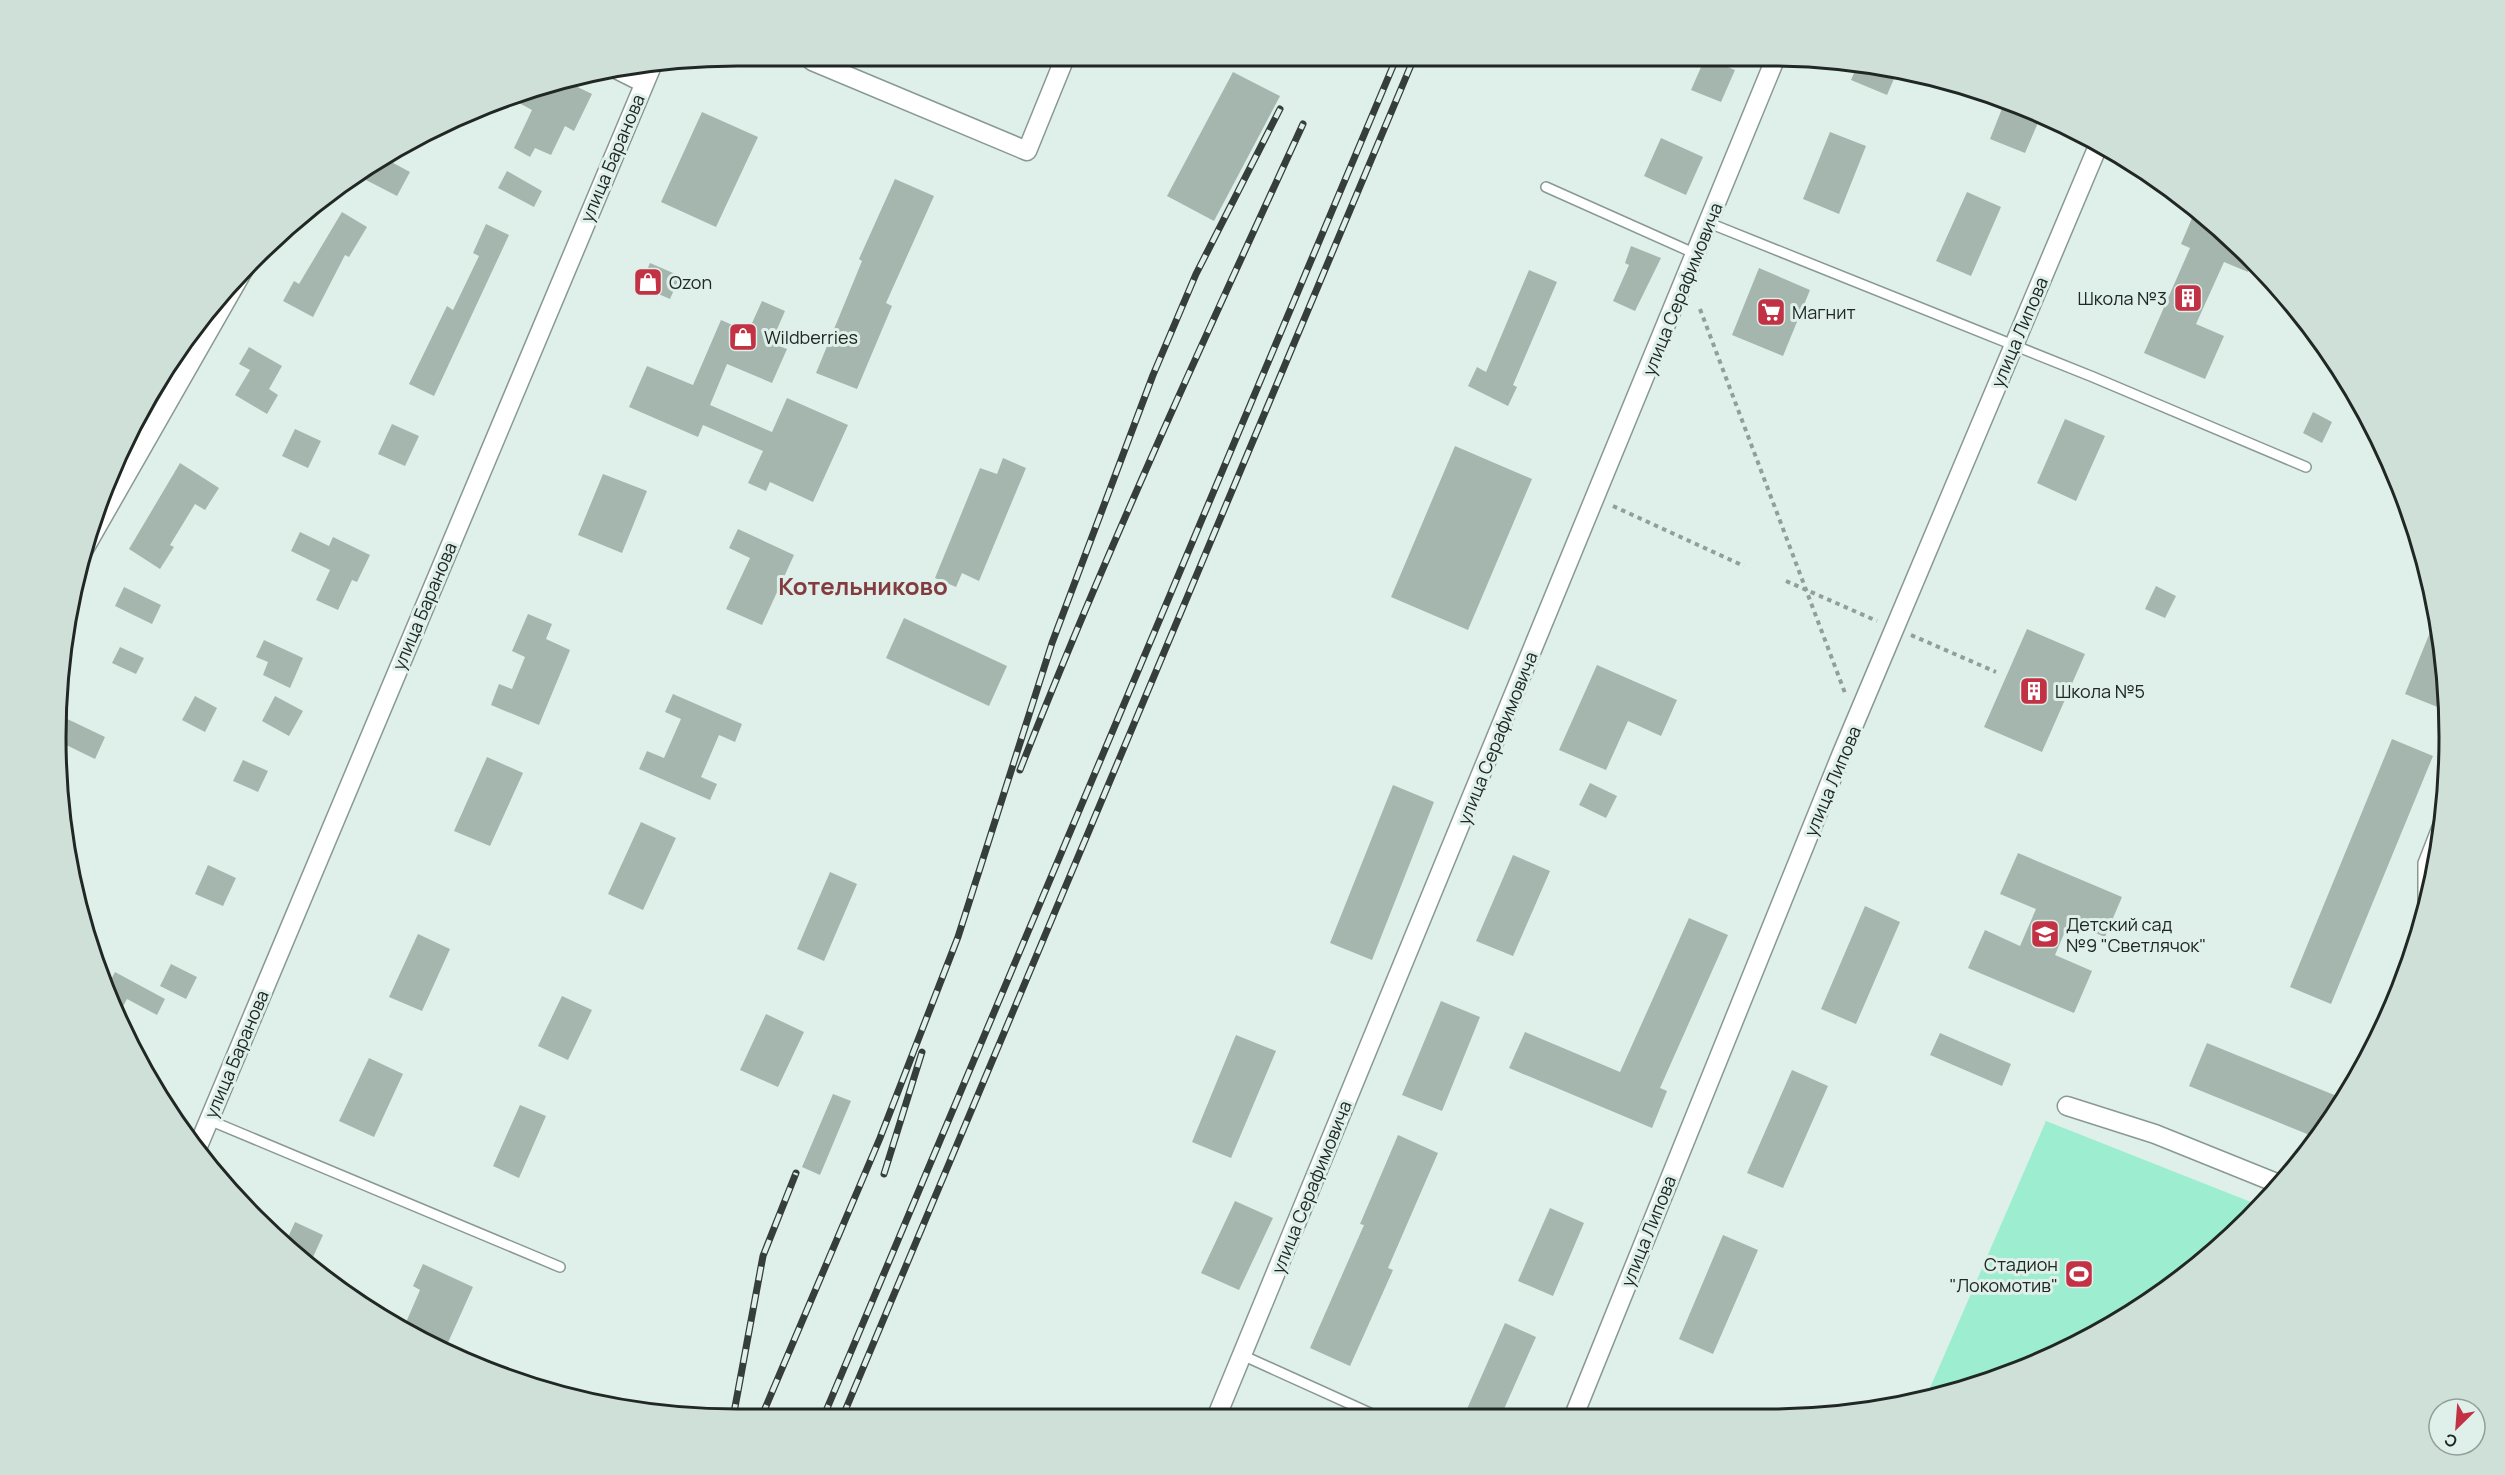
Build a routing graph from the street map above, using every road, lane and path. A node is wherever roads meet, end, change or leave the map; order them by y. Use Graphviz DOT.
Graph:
graph roads {
  1 [pos="824,66"];
  2 [pos="1062,66"];
  3 [pos="1772,66"];
  4 [pos="649,72"];
  5 [pos="629,75"];
  6 [pos="644,82"];
  7 [pos="2095,152"];
  8 [pos="1546,187"];
  9 [pos="1709,223"];
  10 [pos="1696,254"];
  11 [pos="1700,309"];
  12 [pos="219,312"];
  13 [pos="2013,346"];
  14 [pos="2306,467"];
  15 [pos="1613,506"];
  16 [pos="107,510"];
  17 [pos="1744,566"];
  18 [pos="1856,722"];
  19 [pos="2430,846"];
  20 [pos="2423,882"];
  21 [pos="2067,1106"];
  22 [pos="208,1120"];
  23 [pos="200,1140"];
  24 [pos="2271,1181"];
  25 [pos="560,1267"];
  26 [pos="1242,1355"];
  27 [pos="1220,1409"];
  28 [pos="1361,1409"];
  29 [pos="1576,1409"];
  1 -- 2 [label="street"];
  3 -- 9 [label="street, улица Серафимовича"];
  4 -- 6 [label="street, улица Баранова"];
  5 -- 6 [label="street"];
  6 -- 22 [label="street, улица Баранова"];
  7 -- 13 [label="street, улица Липова"];
  8 -- 10 [label="lane"];
  9 -- 10 [label="street, улица Серафимовича"];
  9 -- 13 [label="lane"];
  10 -- 26 [label="street, улица Серафимовича"];
  11 -- 18 [label="path"];
  12 -- 16 [label="street"];
  13 -- 14 [label="lane"];
  13 -- 18 [label="street, улица Липова"];
  15 -- 17 [label="path"];
  18 -- 29 [label="street, улица Липова"];
  19 -- 20 [label="lane"];
  21 -- 24 [label="street"];
  22 -- 23 [label="street, улица Баранова"];
  22 -- 25 [label="lane"];
  26 -- 27 [label="street, улица Серафимовича"];
  26 -- 28 [label="lane"];
}
